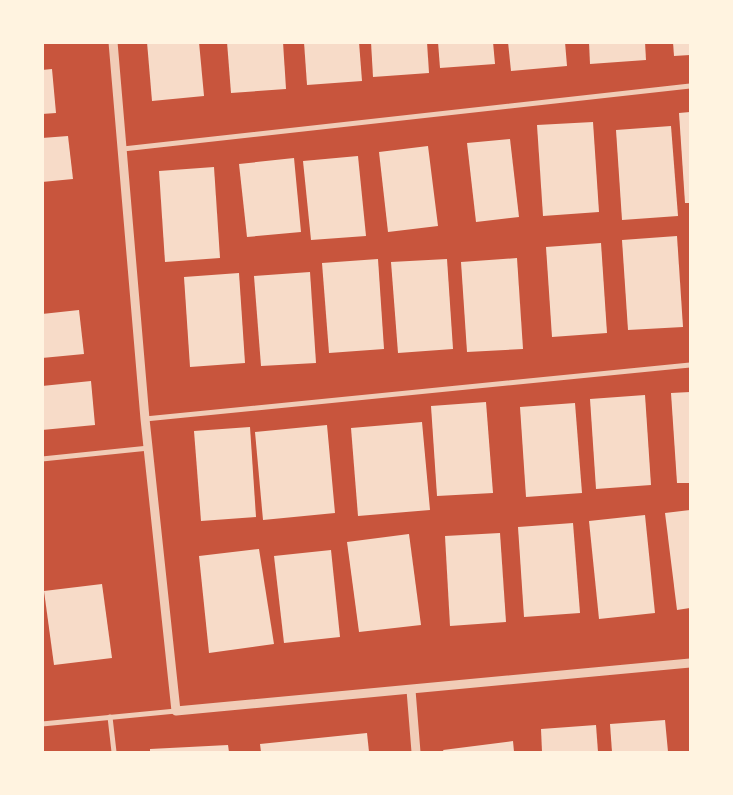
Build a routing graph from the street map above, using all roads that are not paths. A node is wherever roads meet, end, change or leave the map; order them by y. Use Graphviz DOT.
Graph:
graph roads {
  1 [pos="113,42"];
  2 [pos="690,86"];
  3 [pos="123,149"];
  4 [pos="690,365"];
  5 [pos="145,419"];
  6 [pos="148,448"];
  7 [pos="42,459"];
  8 [pos="690,663"];
  9 [pos="411,690"];
  10 [pos="176,711"];
  11 [pos="110,716"];
  12 [pos="42,724"];
  13 [pos="114,752"];
  14 [pos="416,752"];
  1 -- 3 [label="street"];
  2 -- 3 [label="street"];
  3 -- 5 [label="street"];
  4 -- 5 [label="street"];
  5 -- 6 [label="street"];
  6 -- 7 [label="street"];
  6 -- 10 [label="street"];
  8 -- 9 [label="street"];
  9 -- 10 [label="street"];
  9 -- 14 [label="street"];
  10 -- 11 [label="street"];
  11 -- 12 [label="street"];
  11 -- 13 [label="street"];
}
